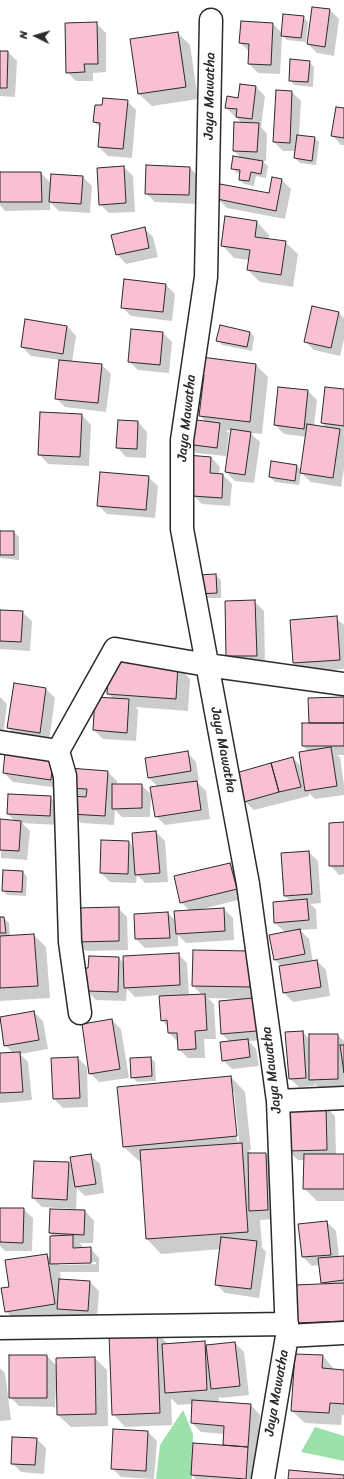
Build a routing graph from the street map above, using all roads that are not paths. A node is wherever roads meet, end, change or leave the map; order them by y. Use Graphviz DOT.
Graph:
graph roads {
  1 [pos="211,20"];
  2 [pos="207,665"];
  3 [pos="344,684"];
  4 [pos="0,742"];
  5 [pos="58,751"];
  6 [pos="80,1014"];
  7 [pos="344,1098"];
  8 [pos="278,1101"];
  9 [pos="0,1328"];
  10 [pos="287,1330"];
  11 [pos="344,1333"];
  12 [pos="263,1479"];
  1 -- 2 [label="street, Jaya Mawatha"];
  2 -- 3 [label="street"];
  2 -- 5 [label="street"];
  2 -- 8 [label="street, Jaya Mawatha"];
  4 -- 5 [label="street"];
  5 -- 6 [label="street"];
  7 -- 8 [label="street"];
  8 -- 10 [label="street, Jaya Mawatha"];
  9 -- 10 [label="street"];
  10 -- 11 [label="street"];
  10 -- 12 [label="street, Jaya Mawatha"];
}
